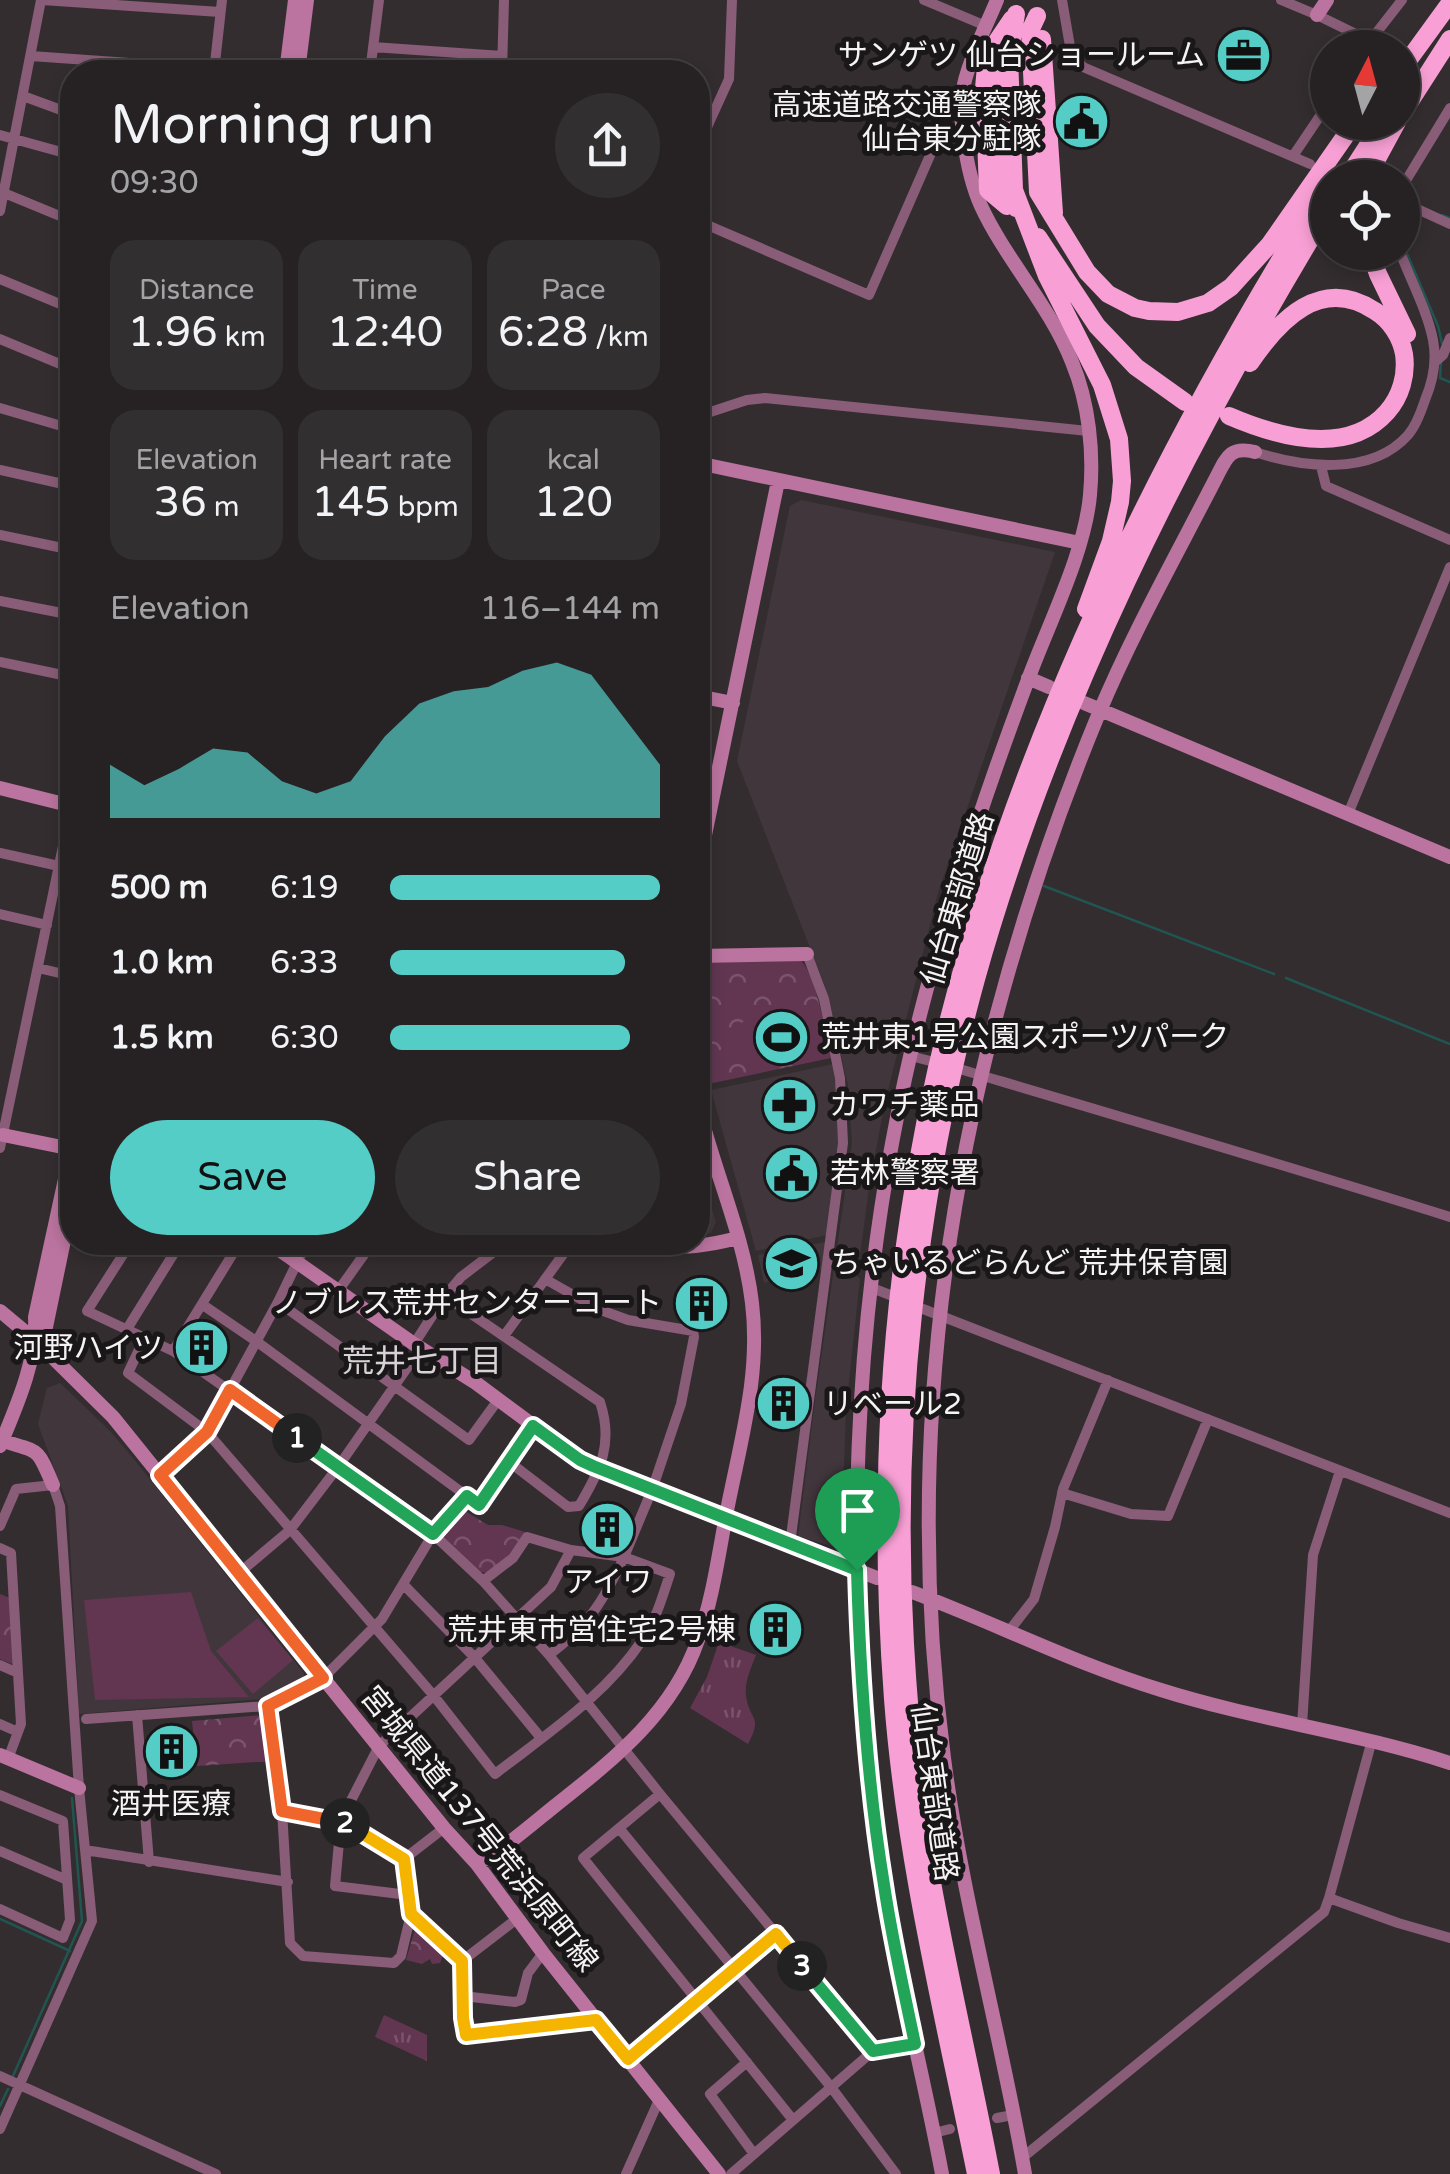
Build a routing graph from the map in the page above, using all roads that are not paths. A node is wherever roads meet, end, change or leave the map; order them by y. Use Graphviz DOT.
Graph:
graph roads {
  1 [pos="42,0"];
  2 [pos="295,0"];
  3 [pos="307,0"];
  4 [pos="379,0"];
  5 [pos="504,0"];
  6 [pos="732,0"];
  7 [pos="924,0"];
  8 [pos="997,0"];
  9 [pos="1062,0"];
  10 [pos="1281,0"];
  11 [pos="1327,0"];
  12 [pos="1402,0"];
  13 [pos="1450,3"];
  14 [pos="221,6"];
  15 [pos="1018,7"];
  16 [pos="1039,8"];
  17 [pos="1317,15"];
  18 [pos="986,26"];
  19 [pos="1450,26"];
  20 [pos="1343,30"];
  21 [pos="1379,30"];
  22 [pos="1420,36"];
  23 [pos="1450,40"];
  24 [pos="1420,45"];
  25 [pos="373,47"];
  26 [pos="31,56"];
  27 [pos="502,56"];
  28 [pos="80,60"];
  29 [pos="215,60"];
  30 [pos="288,60"];
  31 [pos="300,60"];
  32 [pos="371,60"];
  33 [pos="502,60"];
  34 [pos="1420,68"];
  35 [pos="1420,86"];
  36 [pos="23,96"];
  37 [pos="962,96"];
  38 [pos="1450,108"];
  39 [pos="60,110"];
  40 [pos="710,121"];
  41 [pos="1310,131"];
  42 [pos="0,135"];
  43 [pos="14,138"];
  44 [pos="1342,140"];
  45 [pos="60,151"];
  46 [pos="1293,156"];
  47 [pos="1419,160"];
  48 [pos="1310,164"];
  49 [pos="988,190"];
  50 [pos="1034,190"];
  51 [pos="1058,191"];
  52 [pos="4,192"];
  53 [pos="1420,210"];
  54 [pos="0,211"];
  55 [pos="1310,211"];
  56 [pos="60,216"];
  57 [pos="1054,219"];
  58 [pos="1026,222"];
  59 [pos="1450,224"];
  60 [pos="710,226"];
  61 [pos="1310,241"];
  62 [pos="1055,252"];
  63 [pos="1377,270"];
  64 [pos="1407,270"];
  65 [pos="0,279"];
  66 [pos="60,304"];
  67 [pos="1450,338"];
  68 [pos="0,340"];
  69 [pos="1439,358"];
  70 [pos="60,364"];
  71 [pos="1187,399"];
  72 [pos="0,408"];
  73 [pos="710,412"];
  74 [pos="60,426"];
  75 [pos="1088,430"];
  76 [pos="1255,452"];
  77 [pos="710,466"];
  78 [pos="1321,466"];
  79 [pos="0,470"];
  80 [pos="778,481"];
  81 [pos="60,483"];
  82 [pos="0,535"];
  83 [pos="1450,540"];
  84 [pos="1080,543"];
  85 [pos="60,548"];
  86 [pos="1142,549"];
  87 [pos="1450,567"];
  88 [pos="0,601"];
  89 [pos="60,614"];
  90 [pos="0,662"];
  91 [pos="60,674"];
  92 [pos="1028,678"];
  93 [pos="1049,687"];
  94 [pos="710,698"];
  95 [pos="732,703"];
  96 [pos="1084,703"];
  97 [pos="1100,710"];
  98 [pos="0,788"];
  99 [pos="60,802"];
  100 [pos="1018,802"];
  101 [pos="710,810"];
  102 [pos="1348,814"];
  103 [pos="0,853"];
  104 [pos="1450,857"];
  105 [pos="60,861"];
  106 [pos="59,866"];
  107 [pos="0,914"];
  108 [pos="47,924"];
  109 [pos="807,954"];
  110 [pos="710,956"];
  111 [pos="38,968"];
  112 [pos="60,973"];
  113 [pos="911,1056"];
  114 [pos="930,1061"];
  115 [pos="963,1070"];
  116 [pos="980,1075"];
  117 [pos="1,1139"];
  118 [pos="710,1145"];
  119 [pos="60,1147"];
  120 [pos="60,1203"];
  121 [pos="1450,1217"];
  122 [pos="738,1238"];
  123 [pos="710,1244"];
  124 [pos="61,1255"];
  125 [pos="123,1255"];
  126 [pos="174,1255"];
  127 [pos="232,1255"];
  128 [pos="287,1255"];
  129 [pos="300,1255"];
  130 [pos="364,1255"];
  131 [pos="490,1255"];
  132 [pos="562,1255"];
  133 [pos="297,1262"];
  134 [pos="545,1278"];
  135 [pos="872,1288"];
  136 [pos="338,1291"];
  137 [pos="890,1295"];
  138 [pos="445,1296"];
  139 [pos="278,1302"];
  140 [pos="203,1305"];
  141 [pos="0,1310"];
  142 [pos="931,1312"];
  143 [pos="127,1329"];
  144 [pos="504,1336"];
  145 [pos="144,1337"];
  146 [pos="36,1340"];
  147 [pos="256,1341"];
  148 [pos="418,1346"];
  149 [pos="173,1350"];
  150 [pos="1108,1380"];
  151 [pos="395,1386"];
  152 [pos="230,1390"];
  153 [pos="498,1400"];
  154 [pos="1208,1419"];
  155 [pos="368,1424"];
  156 [pos="533,1426"];
  157 [pos="207,1432"];
  158 [pos="1,1442"];
  159 [pos="508,1461"];
  160 [pos="338,1467"];
  161 [pos="600,1469"];
  162 [pos="1340,1471"];
  163 [pos="160,1475"];
  164 [pos="53,1485"];
  165 [pos="652,1490"];
  166 [pos="1062,1493"];
  167 [pos="467,1496"];
  168 [pos="1450,1513"];
  169 [pos="726,1518"];
  170 [pos="0,1526"];
  171 [pos="290,1530"];
  172 [pos="433,1534"];
  173 [pos="790,1544"];
  174 [pos="0,1548"];
  175 [pos="572,1550"];
  176 [pos="624,1557"];
  177 [pos="857,1570"];
  178 [pos="239,1572"];
  179 [pos="877,1578"];
  180 [pos="484,1581"];
  181 [pos="403,1584"];
  182 [pos="912,1592"];
  183 [pos="930,1599"];
  184 [pos="517,1618"];
  185 [pos="374,1628"];
  186 [pos="1010,1631"];
  187 [pos="549,1654"];
  188 [pos="474,1658"];
  189 [pos="0,1665"];
  190 [pos="18,1673"];
  191 [pos="323,1678"];
  192 [pos="434,1696"];
  193 [pos="587,1702"];
  194 [pos="268,1706"];
  195 [pos="137,1716"];
  196 [pos="86,1719"];
  197 [pos="0,1724"];
  198 [pos="1302,1725"];
  199 [pos="18,1732"];
  200 [pos="541,1738"];
  201 [pos="1372,1740"];
  202 [pos="379,1746"];
  203 [pos="625,1748"];
  204 [pos="4,1757"];
  205 [pos="1450,1763"];
  206 [pos="79,1788"];
  207 [pos="660,1794"];
  208 [pos="0,1795"];
  209 [pos="282,1811"];
  210 [pos="341,1820"];
  211 [pos="444,1828"];
  212 [pos="619,1828"];
  213 [pos="85,1850"];
  214 [pos="0,1851"];
  215 [pos="404,1859"];
  216 [pos="149,1862"];
  217 [pos="477,1864"];
  218 [pos="67,1880"];
  219 [pos="288,1882"];
  220 [pos="408,1894"];
  221 [pos="1329,1898"];
  222 [pos="0,1909"];
  223 [pos="411,1914"];
  224 [pos="518,1918"];
  225 [pos="776,1934"];
  226 [pos="1450,1938"];
  227 [pos="543,1953"];
  228 [pos="462,1961"];
  229 [pos="736,1968"];
  230 [pos="463,1996"];
  231 [pos="698,2000"];
  232 [pos="596,2020"];
  233 [pos="915,2044"];
  234 [pos="873,2051"];
  235 [pos="628,2059"];
  236 [pos="747,2062"];
  237 [pos="0,2076"];
  238 [pos="20,2085"];
  239 [pos="831,2087"];
  240 [pos="660,2100"];
  241 [pos="1014,2115"];
  242 [pos="997,2118"];
  243 [pos="793,2120"];
  244 [pos="0,2129"];
  245 [pos="950,2129"];
  246 [pos="934,2133"];
  247 [pos="754,2154"];
  248 [pos="1022,2158"];
  249 [pos="216,2174"];
  250 [pos="626,2174"];
  251 [pos="719,2174"];
  252 [pos="731,2174"];
  253 [pos="896,2174"];
  254 [pos="942,2174"];
  255 [pos="976,2174"];
  256 [pos="992,2174"];
  257 [pos="1025,2174"];
  1 -- 14 [label="street"];
  1 -- 26 [label="street"];
  2 -- 30 [label="street"];
  3 -- 31 [label="street"];
  4 -- 25 [label="street"];
  5 -- 27 [label="street"];
  6 -- 40 [label="street"];
  7 -- 18 [label="street"];
  8 -- 18 [label="street"];
  9 -- 46 [label="street"];
  10 -- 17 [label="street"];
  11 -- 17 [label="street"];
  12 -- 21 [label="street"];
  13 -- 22 [label="highway"];
  13 -- 24 [label="highway"];
  14 -- 29 [label="street"];
  15 -- 49 [label="highway"];
  15 -- 50 [label="highway"];
  15 -- 58 [label="highway"];
  16 -- 50 [label="highway"];
  16 -- 51 [label="highway"];
  16 -- 57 [label="highway"];
  17 -- 20 [label="street"];
  18 -- 37 [label="street"];
  19 -- 34 [label="highway"];
  23 -- 35 [label="highway"];
  25 -- 27 [label="street"];
  25 -- 32 [label="street"];
  26 -- 28 [label="street"];
  26 -- 36 [label="street"];
  27 -- 33 [label="street"];
  36 -- 39 [label="street"];
  36 -- 43 [label="street"];
  37 -- 60 [label="street"];
  37 -- 75 [label="street"];
  38 -- 47 [label="street"];
  41 -- 46 [label="street"];
  42 -- 43 [label="street"];
  43 -- 45 [label="street"];
  43 -- 52 [label="street"];
  44 -- 62 [label="highway"];
  46 -- 48 [label="street"];
  49 -- 58 [label="highway"];
  49 -- 62 [label="highway"];
  50 -- 57 [label="highway"];
  50 -- 58 [label="highway"];
  50 -- 62 [label="highway"];
  51 -- 57 [label="highway"];
  51 -- 62 [label="highway"];
  52 -- 54 [label="street"];
  52 -- 56 [label="street"];
  53 -- 59 [label="street"];
  55 -- 100 [label="highway, 仙台東部道路"];
  57 -- 62 [label="highway"];
  58 -- 62 [label="highway"];
  61 -- 86 [label="highway, 仙台東部道路"];
  62 -- 71 [label="highway"];
  62 -- 100 [label="highway"];
  63 -- 86 [label="highway"];
  64 -- 69 [label="street"];
  65 -- 66 [label="street"];
  67 -- 69 [label="street"];
  68 -- 70 [label="street"];
  69 -- 78 [label="street"];
  72 -- 74 [label="street"];
  73 -- 75 [label="street"];
  75 -- 84 [label="street"];
  76 -- 78 [label="street"];
  76 -- 97 [label="street"];
  77 -- 80 [label="street"];
  78 -- 83 [label="street"];
  79 -- 81 [label="street"];
  80 -- 84 [label="street"];
  80 -- 95 [label="street"];
  82 -- 85 [label="street"];
  84 -- 92 [label="street"];
  86 -- 256 [label="highway, 仙台東部道路"];
  87 -- 102 [label="street"];
  88 -- 89 [label="street"];
  90 -- 91 [label="street"];
  92 -- 93 [label="street"];
  92 -- 113 [label="street"];
  94 -- 95 [label="street"];
  95 -- 101 [label="street"];
  96 -- 97 [label="street"];
  97 -- 102 [label="street"];
  97 -- 116 [label="street"];
  98 -- 99 [label="street"];
  100 -- 255 [label="highway, 仙台東部道路"];
  102 -- 104 [label="street"];
  103 -- 106 [label="street"];
  105 -- 106 [label="street"];
  106 -- 108 [label="street"];
  107 -- 108 [label="street"];
  108 -- 111 [label="street"];
  109 -- 110 [label="street"];
  109 -- 173 [label="street"];
  111 -- 112 [label="street"];
  111 -- 117 [label="street"];
  113 -- 114 [label="street"];
  113 -- 135 [label="street"];
  115 -- 116 [label="street"];
  116 -- 121 [label="street"];
  116 -- 142 [label="street"];
  117 -- 119 [label="street"];
  118 -- 122 [label="street"];
  120 -- 146 [label="street"];
  122 -- 123 [label="street"];
  122 -- 169 [label="street"];
  124 -- 146 [label="street"];
  125 -- 143 [label="street"];
  126 -- 143 [label="street"];
  127 -- 140 [label="street"];
  128 -- 133 [label="street"];
  129 -- 133 [label="street"];
  130 -- 136 [label="street"];
  131 -- 138 [label="street"];
  132 -- 134 [label="street"];
  133 -- 136 [label="street"];
  133 -- 139 [label="street"];
  134 -- 144 [label="street"];
  134 -- 165 [label="street"];
  135 -- 137 [label="street"];
  135 -- 177 [label="street"];
  136 -- 148 [label="street"];
  138 -- 144 [label="street"];
  138 -- 148 [label="street"];
  139 -- 147 [label="street"];
  139 -- 151 [label="street"];
  140 -- 147 [label="street"];
  140 -- 149 [label="street"];
  141 -- 146 [label="street, 宮城県道137号荒浜原町線"];
  142 -- 150 [label="street"];
  142 -- 183 [label="street"];
  143 -- 145 [label="street"];
  144 -- 161 [label="street"];
  145 -- 149 [label="street"];
  145 -- 157 [label="street"];
  146 -- 158 [label="street"];
  146 -- 163 [label="street, 宮城県道137号荒浜原町線"];
  147 -- 152 [label="street"];
  147 -- 155 [label="street"];
  148 -- 151 [label="street"];
  148 -- 153 [label="street"];
  149 -- 152 [label="street"];
  150 -- 154 [label="street"];
  150 -- 166 [label="street"];
  151 -- 153 [label="street"];
  151 -- 155 [label="street"];
  152 -- 157 [label="street"];
  152 -- 160 [label="street"];
  153 -- 156 [label="street"];
  154 -- 162 [label="street"];
  154 -- 166 [label="street"];
  155 -- 160 [label="street"];
  155 -- 167 [label="street"];
  156 -- 159 [label="street"];
  156 -- 161 [label="street"];
  157 -- 163 [label="street"];
  157 -- 171 [label="street"];
  158 -- 164 [label="street"];
  159 -- 161 [label="street"];
  159 -- 167 [label="street"];
  160 -- 171 [label="street"];
  160 -- 172 [label="street"];
  161 -- 165 [label="street"];
  162 -- 168 [label="street"];
  162 -- 198 [label="street"];
  163 -- 178 [label="street, 宮城県道137号荒浜原町線"];
  164 -- 170 [label="street"];
  164 -- 206 [label="street"];
  165 -- 169 [label="street"];
  165 -- 176 [label="street"];
  166 -- 186 [label="street"];
  167 -- 172 [label="street"];
  169 -- 173 [label="street"];
  169 -- 203 [label="street"];
  171 -- 178 [label="street"];
  171 -- 185 [label="street"];
  172 -- 180 [label="street"];
  172 -- 181 [label="street"];
  173 -- 177 [label="street"];
  174 -- 190 [label="street"];
  175 -- 176 [label="street"];
  175 -- 180 [label="street"];
  175 -- 184 [label="street"];
  176 -- 187 [label="street"];
  176 -- 193 [label="street"];
  177 -- 179 [label="street"];
  177 -- 233 [label="street"];
  178 -- 191 [label="street, 宮城県道137号荒浜原町線"];
  180 -- 184 [label="street"];
  181 -- 185 [label="street"];
  181 -- 188 [label="street"];
  182 -- 183 [label="street"];
  183 -- 186 [label="street"];
  183 -- 241 [label="street"];
  184 -- 187 [label="street"];
  184 -- 188 [label="street"];
  185 -- 191 [label="street"];
  185 -- 192 [label="street"];
  186 -- 198 [label="street"];
  187 -- 193 [label="street"];
  188 -- 192 [label="street"];
  188 -- 200 [label="street"];
  189 -- 190 [label="street"];
  190 -- 199 [label="street"];
  191 -- 194 [label="street"];
  191 -- 202 [label="street, 宮城県道137号荒浜原町線"];
  192 -- 200 [label="street"];
  192 -- 202 [label="street"];
  193 -- 200 [label="street"];
  193 -- 203 [label="street"];
  194 -- 195 [label="street"];
  194 -- 209 [label="street"];
  195 -- 196 [label="street"];
  195 -- 216 [label="street"];
  197 -- 199 [label="street"];
  198 -- 201 [label="street"];
  199 -- 204 [label="street"];
  201 -- 205 [label="street"];
  201 -- 221 [label="street"];
  202 -- 210 [label="street"];
  202 -- 211 [label="street, 宮城県道137号荒浜原町線"];
  203 -- 207 [label="street"];
  203 -- 217 [label="street"];
  204 -- 206 [label="street"];
  206 -- 213 [label="street"];
  207 -- 212 [label="street"];
  207 -- 225 [label="street"];
  208 -- 218 [label="street"];
  209 -- 210 [label="street"];
  209 -- 219 [label="street"];
  210 -- 215 [label="street"];
  210 -- 220 [label="street"];
  211 -- 215 [label="street"];
  211 -- 217 [label="street, 宮城県道137号荒浜原町線"];
  212 -- 229 [label="street"];
  212 -- 231 [label="street"];
  213 -- 216 [label="street"];
  213 -- 238 [label="street"];
  214 -- 218 [label="street"];
  215 -- 220 [label="street"];
  216 -- 219 [label="street"];
  217 -- 224 [label="street, 宮城県道137号荒浜原町線"];
  218 -- 222 [label="street"];
  219 -- 223 [label="street"];
  220 -- 223 [label="street"];
  221 -- 226 [label="street"];
  221 -- 248 [label="street"];
  223 -- 228 [label="street"];
  224 -- 227 [label="street, 宮城県道137号荒浜原町線"];
  224 -- 228 [label="street"];
  225 -- 229 [label="street"];
  225 -- 234 [label="street"];
  227 -- 230 [label="street"];
  227 -- 232 [label="street, 宮城県道137号荒浜原町線"];
  228 -- 230 [label="street"];
  229 -- 231 [label="street"];
  229 -- 239 [label="street"];
  230 -- 232 [label="street"];
  231 -- 235 [label="street"];
  231 -- 236 [label="street"];
  232 -- 235 [label="street, 宮城県道137号荒浜原町線"];
  233 -- 234 [label="street"];
  233 -- 246 [label="street"];
  234 -- 239 [label="street"];
  235 -- 240 [label="street, 宮城県道137号荒浜原町線"];
  236 -- 243 [label="street"];
  236 -- 247 [label="street"];
  237 -- 238 [label="street"];
  238 -- 244 [label="street"];
  238 -- 249 [label="street"];
  239 -- 243 [label="street"];
  239 -- 253 [label="street"];
  240 -- 250 [label="street"];
  240 -- 251 [label="street, 宮城県道137号荒浜原町線"];
  241 -- 242 [label="street"];
  241 -- 248 [label="street"];
  243 -- 247 [label="street"];
  245 -- 246 [label="street"];
  246 -- 254 [label="street"];
  247 -- 252 [label="street"];
  248 -- 257 [label="street"];
}
